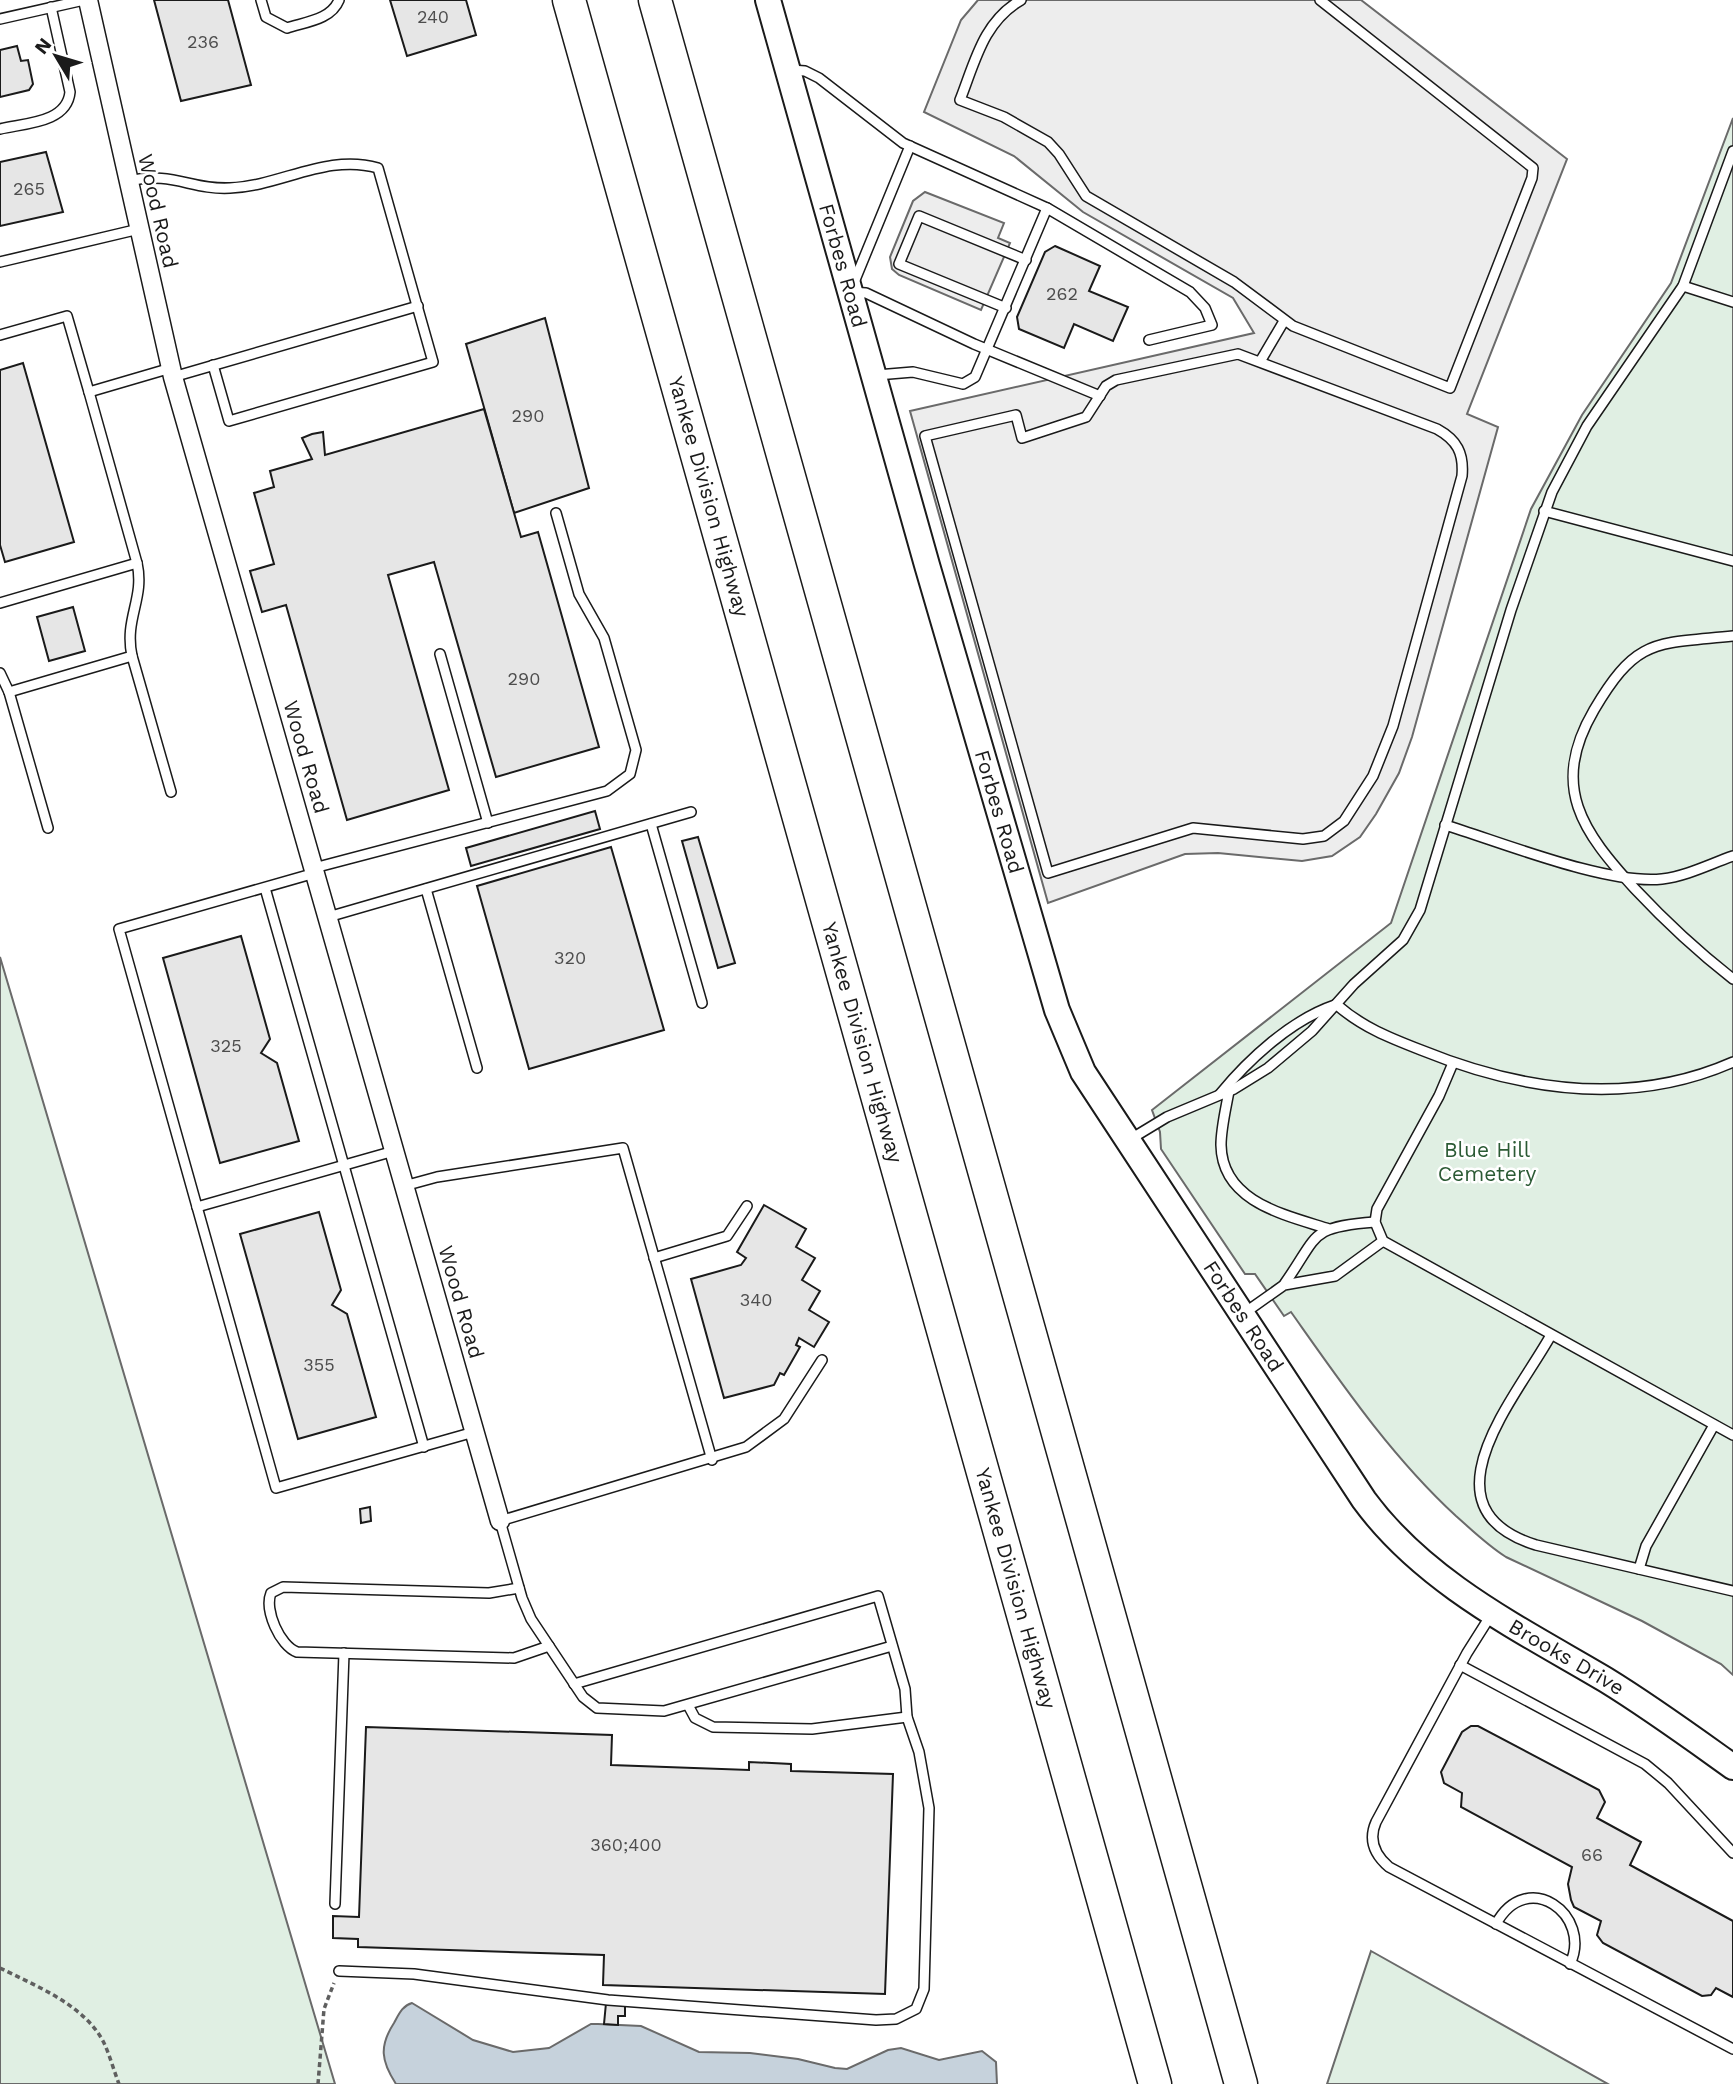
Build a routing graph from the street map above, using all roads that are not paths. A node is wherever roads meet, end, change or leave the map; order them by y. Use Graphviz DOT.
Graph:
graph roads {
  1 [pos="24,0"];
  2 [pos="86,0"];
  3 [pos="261,0"];
  4 [pos="339,0"];
  5 [pos="569,0"];
  6 [pos="655,0"];
  7 [pos="768,0"];
  8 [pos="1021,0"];
  9 [pos="1320,0"];
  10 [pos="51,7"];
  11 [pos="27,13"];
  12 [pos="0,19"];
  13 [pos="786,71"];
  14 [pos="0,129"];
  15 [pos="910,146"];
  16 [pos="1733,151"];
  17 [pos="128,181"];
  18 [pos="1047,208"];
  19 [pos="139,229"];
  20 [pos="1026,260"];
  21 [pos="0,262"];
  22 [pos="1683,286"];
  23 [pos="850,292"];
  24 [pos="1733,302"];
  25 [pos="418,306"];
  26 [pos="1006,308"];
  27 [pos="1284,321"];
  28 [pos="0,335"];
  29 [pos="1149,340"];
  30 [pos="988,350"];
  31 [pos="1261,360"];
  32 [pos="212,365"];
  33 [pos="172,372"];
  34 [pos="874,376"];
  35 [pos="89,392"];
  36 [pos="1100,396"];
  37 [pos="1544,511"];
  38 [pos="556,513"];
  39 [pos="1733,561"];
  40 [pos="137,563"];
  41 [pos="0,603"];
  42 [pos="1733,636"];
  43 [pos="440,654"];
  44 [pos="132,656"];
  45 [pos="0,673"];
  46 [pos="9,692"];
  47 [pos="171,792"];
  48 [pos="691,812"];
  49 [pos="488,823"];
  50 [pos="651,824"];
  51 [pos="1445,825"];
  52 [pos="48,828"];
  53 [pos="1733,856"];
  54 [pos="314,871"];
  55 [pos="1625,877"];
  56 [pos="265,888"];
  57 [pos="426,889"];
  58 [pos="328,917"];
  59 [pos="1733,979"];
  60 [pos="702,1003"];
  61 [pos="1336,1005"];
  62 [pos="1733,1062"];
  63 [pos="1453,1063"];
  64 [pos="477,1068"];
  65 [pos="1228,1091"];
  66 [pos="1219,1095"];
  67 [pos="1127,1141"];
  68 [pos="394,1151"];
  69 [pos="344,1165"];
  70 [pos="404,1186"];
  71 [pos="747,1206"];
  72 [pos="197,1207"];
  73 [pos="1375,1222"];
  74 [pos="1329,1229"];
  75 [pos="1383,1241"];
  76 [pos="654,1258"];
  77 [pos="1284,1285"];
  78 [pos="1241,1315"];
  79 [pos="1551,1335"];
  80 [pos="822,1360"];
  81 [pos="1714,1425"];
  82 [pos="474,1432"];
  83 [pos="1733,1435"];
  84 [pos="424,1447"];
  85 [pos="712,1460"];
  86 [pos="500,1521"];
  87 [pos="1403,1543"];
  88 [pos="1639,1569"];
  89 [pos="519,1588"];
  90 [pos="1733,1591"];
  91 [pos="1492,1613"];
  92 [pos="549,1646"];
  93 [pos="892,1646"];
  94 [pos="344,1653"];
  95 [pos="1460,1665"];
  96 [pos="575,1684"];
  97 [pos="688,1705"];
  98 [pos="907,1717"];
  99 [pos="1733,1767"];
  100 [pos="1733,1853"];
  101 [pos="335,1905"];
  102 [pos="1496,1924"];
  103 [pos="1570,1964"];
  104 [pos="340,1971"];
  105 [pos="1733,2049"];
  106 [pos="1156,2084"];
  107 [pos="1241,2084"];
  1 -- 11 [label="lane"];
  2 -- 10 [label="lane"];
  2 -- 17 [label="street, Wood Road"];
  3 -- 4 [label="lane"];
  5 -- 106 [label="highway, Yankee Division Highway"];
  6 -- 107 [label="highway"];
  7 -- 13 [label="street, Forbes Road"];
  8 -- 27 [label="lane"];
  9 -- 27 [label="lane"];
  10 -- 11 [label="lane"];
  10 -- 14 [label="lane"];
  11 -- 12 [label="lane"];
  13 -- 15 [label="lane"];
  13 -- 23 [label="street, Forbes Road"];
  15 -- 18 [label="lane"];
  15 -- 23 [label="lane"];
  16 -- 22 [label="lane"];
  17 -- 19 [label="street, Wood Road"];
  17 -- 25 [label="lane"];
  18 -- 20 [label="lane"];
  18 -- 29 [label="lane"];
  19 -- 21 [label="lane"];
  19 -- 33 [label="street, Wood Road"];
  20 -- 26 [label="lane"];
  20 -- 26 [label="lane"];
  22 -- 24 [label="lane"];
  22 -- 37 [label="lane"];
  23 -- 30 [label="lane"];
  23 -- 34 [label="street, Forbes Road"];
  25 -- 32 [label="lane"];
  25 -- 32 [label="lane"];
  26 -- 30 [label="lane"];
  27 -- 31 [label="lane"];
  28 -- 35 [label="lane"];
  30 -- 34 [label="lane"];
  30 -- 36 [label="lane"];
  31 -- 36 [label="lane"];
  31 -- 36 [label="lane"];
  32 -- 33 [label="lane"];
  33 -- 35 [label="lane"];
  33 -- 54 [label="street, Wood Road"];
  34 -- 67 [label="street, Forbes Road"];
  35 -- 40 [label="lane"];
  37 -- 39 [label="lane"];
  37 -- 51 [label="lane"];
  38 -- 49 [label="lane"];
  40 -- 41 [label="lane"];
  40 -- 44 [label="lane"];
  42 -- 55 [label="lane"];
  43 -- 49 [label="lane"];
  44 -- 46 [label="lane"];
  44 -- 47 [label="lane"];
  45 -- 46 [label="lane"];
  46 -- 52 [label="lane"];
  48 -- 50 [label="lane"];
  49 -- 54 [label="lane"];
  50 -- 57 [label="lane"];
  50 -- 60 [label="lane"];
  51 -- 55 [label="lane"];
  51 -- 61 [label="lane"];
  53 -- 55 [label="lane"];
  54 -- 56 [label="lane"];
  54 -- 58 [label="street, Wood Road"];
  55 -- 59 [label="lane"];
  56 -- 69 [label="lane"];
  56 -- 72 [label="lane"];
  57 -- 58 [label="lane"];
  57 -- 64 [label="lane"];
  58 -- 68 [label="street, Wood Road"];
  61 -- 63 [label="lane"];
  61 -- 65 [label="lane"];
  61 -- 66 [label="lane"];
  62 -- 63 [label="lane"];
  63 -- 73 [label="lane"];
  65 -- 66 [label="lane"];
  65 -- 74 [label="lane"];
  66 -- 67 [label="lane"];
  67 -- 78 [label="street, Forbes Road"];
  68 -- 69 [label="lane"];
  68 -- 70 [label="street, Wood Road"];
  69 -- 72 [label="lane"];
  69 -- 84 [label="lane"];
  70 -- 76 [label="lane"];
  70 -- 82 [label="street, Wood Road"];
  71 -- 76 [label="lane"];
  72 -- 84 [label="lane"];
  73 -- 74 [label="lane"];
  73 -- 75 [label="lane"];
  74 -- 77 [label="lane"];
  75 -- 77 [label="lane"];
  75 -- 79 [label="lane"];
  76 -- 85 [label="lane"];
  77 -- 78 [label="lane"];
  78 -- 87 [label="street, Forbes Road"];
  79 -- 81 [label="lane"];
  79 -- 88 [label="lane"];
  80 -- 85 [label="lane"];
  81 -- 83 [label="lane"];
  81 -- 88 [label="lane"];
  82 -- 84 [label="lane"];
  82 -- 86 [label="street, Wood Road"];
  85 -- 86 [label="lane"];
  86 -- 89 [label="lane"];
  87 -- 91 [label="street, Brooks Drive"];
  88 -- 90 [label="lane"];
  89 -- 92 [label="lane"];
  89 -- 94 [label="lane"];
  91 -- 95 [label="lane"];
  91 -- 99 [label="street, Brooks Drive"];
  92 -- 94 [label="lane"];
  92 -- 96 [label="lane"];
  93 -- 96 [label="lane"];
  93 -- 97 [label="lane"];
  93 -- 98 [label="lane"];
  94 -- 101 [label="lane"];
  95 -- 100 [label="lane"];
  95 -- 102 [label="lane"];
  96 -- 97 [label="lane"];
  97 -- 98 [label="lane"];
  98 -- 104 [label="lane"];
  102 -- 103 [label="lane"];
  102 -- 103 [label="lane"];
  103 -- 105 [label="lane"];
}
